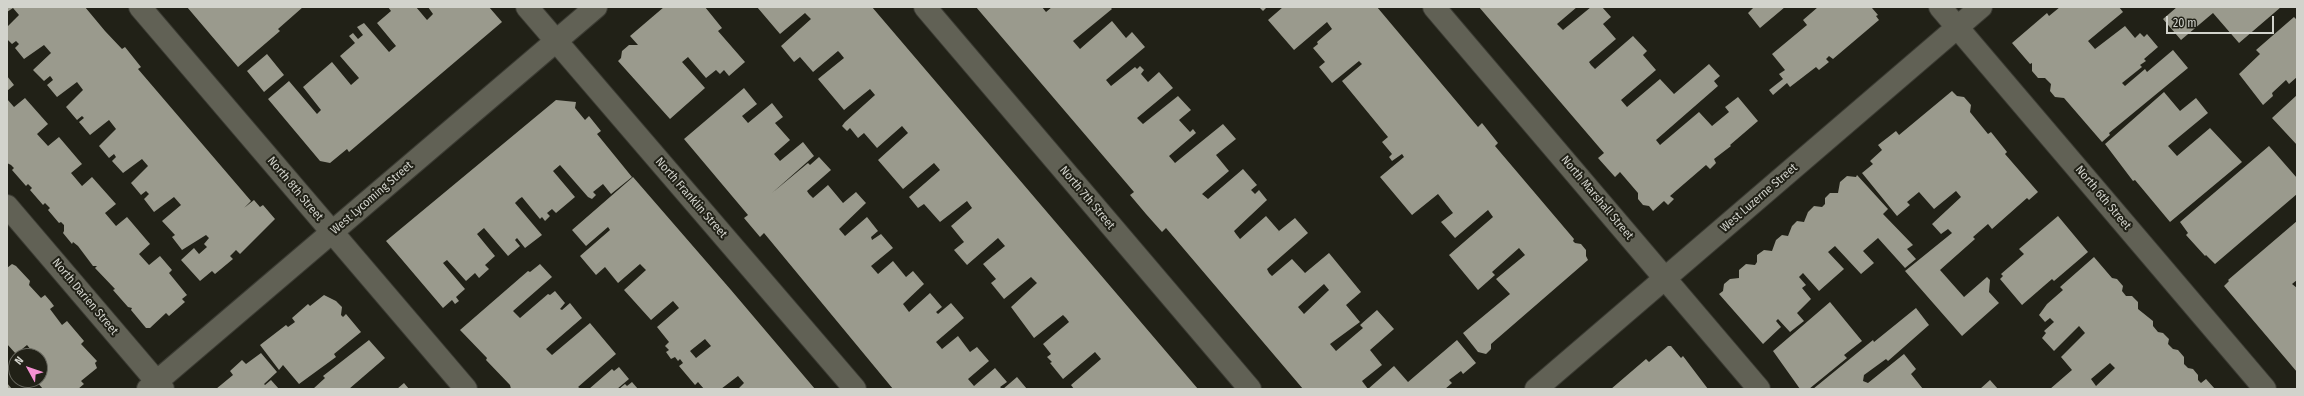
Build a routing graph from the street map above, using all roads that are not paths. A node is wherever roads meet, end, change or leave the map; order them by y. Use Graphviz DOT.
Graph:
graph roads {
  1 [pos="140,7"];
  2 [pos="527,7"];
  3 [pos="596,7"];
  4 [pos="925,7"];
  5 [pos="1434,7"];
  6 [pos="1940,7"];
  7 [pos="1981,7"];
  8 [pos="1958,28"];
  9 [pos="556,41"];
  10 [pos="7,206"];
  11 [pos="332,232"];
  12 [pos="1665,278"];
  13 [pos="156,386"];
  14 [pos="466,389"];
  15 [pos="855,389"];
  16 [pos="1250,389"];
  17 [pos="1536,389"];
  18 [pos="1759,389"];
  19 [pos="2265,389"];
  1 -- 11 [label="street, North 8th Street"];
  2 -- 9 [label="street, North Franklin Street"];
  3 -- 9 [label="street, West Lycoming Street"];
  4 -- 16 [label="street, North 7th Street"];
  5 -- 12 [label="street, North Marshall Street"];
  6 -- 8 [label="street, North 6th Street"];
  7 -- 8 [label="street, West Luzerne Street"];
  8 -- 12 [label="street, West Luzerne Street"];
  8 -- 19 [label="street, North 6th Street"];
  9 -- 11 [label="street, West Lycoming Street"];
  9 -- 15 [label="street, North Franklin Street"];
  10 -- 13 [label="street, North Darien Street"];
  11 -- 13 [label="street, West Lycoming Street"];
  11 -- 14 [label="street, North 8th Street"];
  12 -- 17 [label="street, West Luzerne Street"];
  12 -- 18 [label="street, North Marshall Street"];
}
